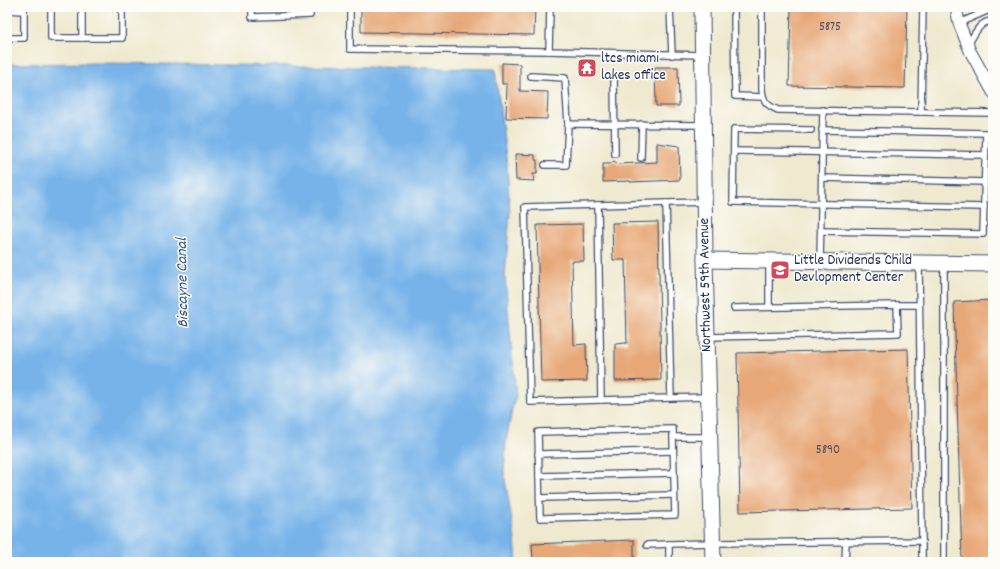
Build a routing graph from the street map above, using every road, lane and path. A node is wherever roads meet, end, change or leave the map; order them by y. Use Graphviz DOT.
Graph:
graph roads {
  1 [pos="51,7"];
  2 [pos="82,7"];
  3 [pos="122,7"];
  4 [pos="252,7"];
  5 [pos="310,7"];
  6 [pos="350,7"];
  7 [pos="550,7"];
  8 [pos="670,7"];
  9 [pos="702,7"];
  10 [pos="734,7"];
  11 [pos="762,7"];
  12 [pos="922,7"];
  13 [pos="956,7"];
  14 [pos="24,9"];
  15 [pos="7,10"];
  16 [pos="993,10"];
  17 [pos="993,21"];
  18 [pos="959,23"];
  19 [pos="7,38"];
  20 [pos="82,38"];
  21 [pos="968,45"];
  22 [pos="549,51"];
  23 [pos="672,55"];
  24 [pos="703,55"];
  25 [pos="531,76"];
  26 [pos="614,78"];
  27 [pos="993,92"];
  28 [pos="763,97"];
  29 [pos="823,110"];
  30 [pos="921,112"];
  31 [pos="993,113"];
  32 [pos="568,124"];
  33 [pos="614,124"];
  34 [pos="642,124"];
  35 [pos="703,125"];
  36 [pos="811,130"];
  37 [pos="822,130"];
  38 [pos="734,151"];
  39 [pos="822,152"];
  40 [pos="615,154"];
  41 [pos="986,155"];
  42 [pos="641,158"];
  43 [pos="545,165"];
  44 [pos="822,178"];
  45 [pos="985,182"];
  46 [pos="704,202"];
  47 [pos="666,204"];
  48 [pos="821,204"];
  49 [pos="598,205"];
  50 [pos="984,207"];
  51 [pos="821,231"];
  52 [pos="705,260"];
  53 [pos="770,261"];
  54 [pos="820,262"];
  55 [pos="919,263"];
  56 [pos="944,264"];
  57 [pos="993,264"];
  58 [pos="897,305"];
  59 [pos="919,305"];
  60 [pos="769,307"];
  61 [pos="734,308"];
  62 [pos="707,337"];
  63 [pos="709,397"];
  64 [pos="671,398"];
  65 [pos="601,400"];
  66 [pos="673,437"];
  67 [pos="710,437"];
  68 [pos="673,452"];
  69 [pos="538,454"];
  70 [pos="674,473"];
  71 [pos="539,476"];
  72 [pos="674,495"];
  73 [pos="540,498"];
  74 [pos="922,541"];
  75 [pos="846,542"];
  76 [pos="712,543"];
  77 [pos="669,544"];
  78 [pos="647,545"];
  79 [pos="669,562"];
  80 [pos="713,562"];
  81 [pos="845,562"];
  82 [pos="922,562"];
  83 [pos="944,562"];
  1 -- 20 [label="lane"];
  2 -- 20 [label="lane"];
  3 -- 20 [label="lane"];
  4 -- 5 [label="lane"];
  6 -- 22 [label="lane"];
  7 -- 22 [label="lane"];
  8 -- 23 [label="lane"];
  9 -- 24 [label="street, Northwest 59th Avenue"];
  10 -- 28 [label="lane"];
  11 -- 28 [label="lane"];
  12 -- 30 [label="lane"];
  13 -- 18 [label="street"];
  14 -- 15 [label="lane"];
  14 -- 19 [label="lane"];
  16 -- 18 [label="lane"];
  17 -- 21 [label="lane"];
  18 -- 21 [label="street"];
  21 -- 27 [label="street"];
  22 -- 23 [label="lane"];
  23 -- 24 [label="lane"];
  24 -- 35 [label="street, Northwest 59th Avenue"];
  25 -- 32 [label="lane"];
  26 -- 33 [label="lane"];
  28 -- 29 [label="lane"];
  29 -- 30 [label="lane"];
  29 -- 37 [label="lane"];
  30 -- 31 [label="lane"];
  32 -- 33 [label="lane"];
  32 -- 43 [label="lane"];
  33 -- 34 [label="lane"];
  33 -- 40 [label="lane"];
  34 -- 35 [label="lane"];
  34 -- 42 [label="lane"];
  35 -- 46 [label="street, Northwest 59th Avenue"];
  36 -- 38 [label="lane"];
  37 -- 39 [label="lane"];
  37 -- 41 [label="lane"];
  38 -- 39 [label="lane"];
  38 -- 48 [label="lane"];
  39 -- 41 [label="lane"];
  39 -- 44 [label="lane"];
  41 -- 45 [label="lane"];
  44 -- 45 [label="lane"];
  44 -- 48 [label="lane"];
  45 -- 50 [label="lane"];
  46 -- 47 [label="lane"];
  46 -- 52 [label="street, Northwest 59th Avenue"];
  47 -- 49 [label="lane"];
  47 -- 64 [label="lane"];
  48 -- 50 [label="lane"];
  48 -- 51 [label="lane"];
  49 -- 65 [label="lane"];
  49 -- 65 [label="lane"];
  50 -- 51 [label="lane"];
  51 -- 54 [label="lane"];
  52 -- 53 [label="street"];
  52 -- 62 [label="street, Northwest 59th Avenue"];
  53 -- 54 [label="street"];
  53 -- 60 [label="lane"];
  54 -- 55 [label="street"];
  55 -- 56 [label="street"];
  55 -- 59 [label="lane"];
  56 -- 57 [label="street"];
  56 -- 83 [label="lane"];
  58 -- 59 [label="lane"];
  58 -- 60 [label="lane"];
  58 -- 62 [label="lane"];
  59 -- 74 [label="lane"];
  60 -- 61 [label="lane"];
  62 -- 63 [label="street, Northwest 59th Avenue"];
  63 -- 64 [label="lane"];
  63 -- 67 [label="street, Northwest 59th Avenue"];
  64 -- 65 [label="lane"];
  66 -- 67 [label="lane"];
  66 -- 68 [label="lane"];
  66 -- 69 [label="lane"];
  67 -- 76 [label="street, Northwest 59th Avenue"];
  68 -- 69 [label="lane"];
  68 -- 70 [label="lane"];
  69 -- 71 [label="lane"];
  70 -- 71 [label="lane"];
  70 -- 72 [label="lane"];
  71 -- 73 [label="lane"];
  72 -- 73 [label="lane"];
  72 -- 73 [label="lane"];
  74 -- 75 [label="lane"];
  74 -- 82 [label="lane"];
  75 -- 76 [label="lane"];
  75 -- 81 [label="lane"];
  76 -- 77 [label="lane"];
  76 -- 80 [label="street, Northwest 59th Avenue"];
  77 -- 78 [label="lane"];
  77 -- 79 [label="lane"];
}
